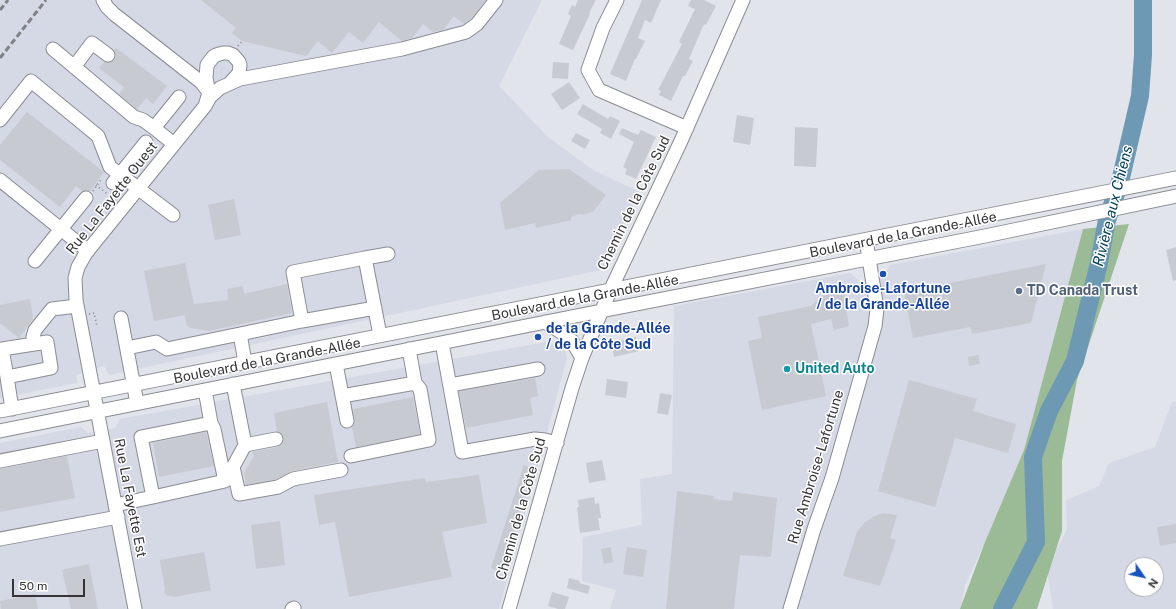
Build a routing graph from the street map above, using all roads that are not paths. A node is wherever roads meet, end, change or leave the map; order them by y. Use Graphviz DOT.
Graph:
graph roads {
  1 [pos="103,0"];
  2 [pos="496,0"];
  3 [pos="617,0"];
  4 [pos="743,0"];
  5 [pos="53,49"];
  6 [pos="108,56"];
  7 [pos="74,66"];
  8 [pos="230,83"];
  9 [pos="209,93"];
  10 [pos="179,97"];
  11 [pos="205,106"];
  12 [pos="0,120"];
  13 [pos="154,128"];
  14 [pos="687,128"];
  15 [pos="146,142"];
  16 [pos="174,144"];
  17 [pos="113,177"];
  18 [pos="1176,178"];
  19 [pos="0,180"];
  20 [pos="139,188"];
  21 [pos="1111,192"];
  22 [pos="1176,196"];
  23 [pos="87,197"];
  24 [pos="1112,209"];
  25 [pos="173,216"];
  26 [pos="61,229"];
  27 [pos="866,240"];
  28 [pos="88,251"];
  29 [pos="388,254"];
  30 [pos="365,258"];
  31 [pos="869,259"];
  32 [pos="36,261"];
  33 [pos="610,290"];
  34 [pos="375,308"];
  35 [pos="81,310"];
  36 [pos="601,310"];
  37 [pos="121,318"];
  38 [pos="302,321"];
  39 [pos="545,322"];
  40 [pos="240,334"];
  41 [pos="380,336"];
  42 [pos="442,343"];
  43 [pos="34,344"];
  44 [pos="1,347"];
  45 [pos="127,348"];
  46 [pos="409,350"];
  47 [pos="582,358"];
  48 [pos="245,362"];
  49 [pos="336,364"];
  50 [pos="538,369"];
  51 [pos="7,377"];
  52 [pos="415,383"];
  53 [pos="134,384"];
  54 [pos="233,384"];
  55 [pos="450,386"];
  56 [pos="205,390"];
  57 [pos="94,392"];
  58 [pos="342,396"];
  59 [pos="137,403"];
  60 [pos="6,410"];
  61 [pos="98,411"];
  62 [pos="347,421"];
  63 [pos="211,423"];
  64 [pos="0,431"];
  65 [pos="276,439"];
  66 [pos="103,441"];
  67 [pos="557,443"];
  68 [pos="245,445"];
  69 [pos="351,456"];
  70 [pos="0,461"];
  71 [pos="341,470"];
  72 [pos="153,497"];
  73 [pos="116,511"];
  74 [pos="0,539"];
  75 [pos="136,609"];
  76 [pos="509,609"];
  77 [pos="790,609"];
  1 -- 9 [label="street"];
  2 -- 8 [label="street"];
  3 -- 14 [label="street"];
  4 -- 14 [label="street, Chemin de la Côte Sud"];
  5 -- 7 [label="street"];
  6 -- 7 [label="street"];
  7 -- 13 [label="street"];
  8 -- 9 [label="street"];
  8 -- 11 [label="street, Rue La Fayette Ouest"];
  9 -- 11 [label="street"];
  10 -- 13 [label="street"];
  11 -- 16 [label="street, Rue La Fayette Ouest"];
  12 -- 17 [label="street"];
  13 -- 16 [label="street"];
  14 -- 33 [label="street, Chemin de la Côte Sud"];
  15 -- 17 [label="street"];
  16 -- 20 [label="street, Rue La Fayette Ouest"];
  17 -- 20 [label="street"];
  18 -- 21 [label="street, Boulevard de la Grande-Allée"];
  19 -- 26 [label="street"];
  20 -- 25 [label="street"];
  20 -- 28 [label="street, Rue La Fayette Ouest"];
  21 -- 24 [label="street"];
  21 -- 27 [label="street, Boulevard de la Grande-Allée"];
  22 -- 24 [label="street, Boulevard de la Grande-Allée"];
  23 -- 26 [label="street"];
  24 -- 31 [label="street, Boulevard de la Grande-Allée"];
  26 -- 28 [label="street"];
  26 -- 32 [label="street"];
  27 -- 31 [label="street, Rue Ambroise-Lafortune"];
  27 -- 33 [label="street, Boulevard de la Grande-Allée"];
  28 -- 35 [label="street, Rue La Fayette Ouest"];
  29 -- 30 [label="street"];
  30 -- 34 [label="street"];
  30 -- 38 [label="street"];
  31 -- 36 [label="street, Boulevard de la Grande-Allée"];
  31 -- 77 [label="street, Rue Ambroise-Lafortune"];
  33 -- 36 [label="street, Chemin de la Côte Sud"];
  33 -- 41 [label="street, Boulevard de la Grande-Allée"];
  34 -- 38 [label="street"];
  34 -- 41 [label="street"];
  35 -- 43 [label="street"];
  35 -- 57 [label="street, Rue La Fayette Ouest"];
  36 -- 39 [label="street, Boulevard de la Grande-Allée"];
  36 -- 47 [label="street, Chemin de la Côte Sud"];
  37 -- 45 [label="street"];
  38 -- 40 [label="street"];
  39 -- 42 [label="street, Boulevard de la Grande-Allée"];
  39 -- 47 [label="street"];
  40 -- 45 [label="street"];
  40 -- 48 [label="street"];
  41 -- 48 [label="street, Boulevard de la Grande-Allée"];
  42 -- 46 [label="street, Boulevard de la Grande-Allée"];
  42 -- 55 [label="street"];
  43 -- 44 [label="street"];
  43 -- 51 [label="street"];
  44 -- 51 [label="street"];
  45 -- 53 [label="street"];
  46 -- 49 [label="street, Boulevard de la Grande-Allée"];
  46 -- 52 [label="street"];
  47 -- 67 [label="street, Chemin de la Côte Sud"];
  48 -- 53 [label="street, Boulevard de la Grande-Allée"];
  49 -- 54 [label="street, Boulevard de la Grande-Allée"];
  49 -- 58 [label="street"];
  50 -- 55 [label="street"];
  51 -- 60 [label="street"];
  52 -- 58 [label="street"];
  52 -- 69 [label="street"];
  53 -- 57 [label="street, Boulevard de la Grande-Allée"];
  53 -- 59 [label="street"];
  54 -- 56 [label="street, Boulevard de la Grande-Allée"];
  54 -- 68 [label="street"];
  55 -- 67 [label="street"];
  56 -- 59 [label="street, Boulevard de la Grande-Allée"];
  56 -- 63 [label="street"];
  57 -- 60 [label="street, Boulevard de la Grande-Allée"];
  57 -- 61 [label="street, Rue La Fayette Est"];
  58 -- 62 [label="street"];
  59 -- 61 [label="street, Boulevard de la Grande-Allée"];
  61 -- 64 [label="street, Boulevard de la Grande-Allée"];
  61 -- 66 [label="street, Rue La Fayette Est"];
  63 -- 72 [label="street"];
  63 -- 72 [label="street"];
  65 -- 68 [label="street"];
  66 -- 70 [label="street"];
  66 -- 73 [label="street, Rue La Fayette Est"];
  67 -- 76 [label="street, Chemin de la Côte Sud"];
  68 -- 71 [label="street"];
  72 -- 73 [label="street"];
  73 -- 74 [label="street"];
  73 -- 75 [label="street, Rue La Fayette Est"];
}
